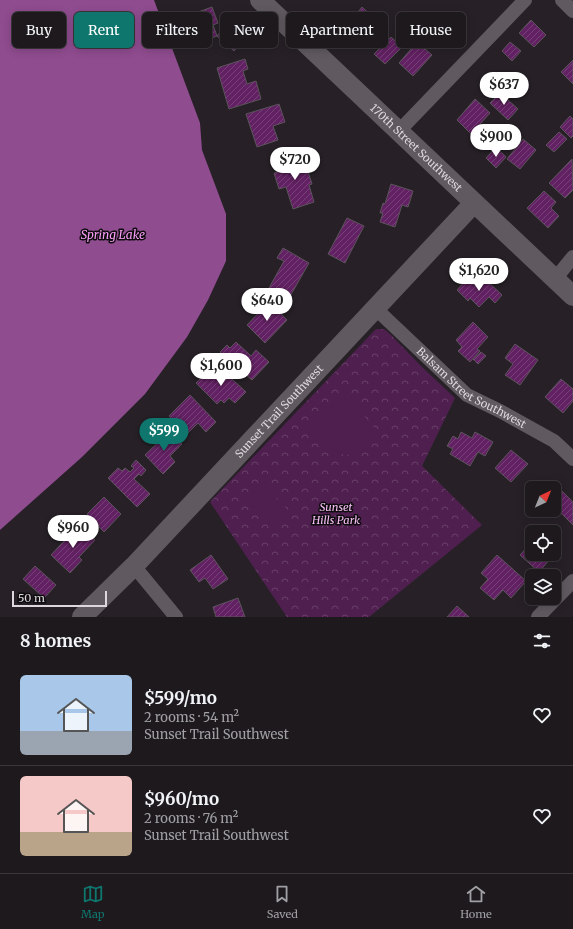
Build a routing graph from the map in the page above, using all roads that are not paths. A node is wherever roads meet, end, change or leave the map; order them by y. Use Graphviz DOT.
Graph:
graph roads {
  1 [pos="260,0"];
  2 [pos="525,0"];
  3 [pos="562,0"];
  4 [pos="573,11"];
  5 [pos="399,131"];
  6 [pos="474,203"];
  7 [pos="573,257"];
  8 [pos="555,279"];
  9 [pos="573,296"];
  10 [pos="375,308"];
  11 [pos="573,459"];
  12 [pos="134,566"];
  13 [pos="573,581"];
  14 [pos="82,617"];
  15 [pos="176,617"];
  16 [pos="538,617"];
  1 -- 5 [label="street, 170th Street Southwest"];
  2 -- 5 [label="street"];
  3 -- 4 [label="street"];
  5 -- 6 [label="street, 170th Street Southwest"];
  6 -- 8 [label="street, 170th Street Southwest"];
  6 -- 10 [label="street, Sunset Trail Southwest"];
  7 -- 8 [label="street"];
  8 -- 9 [label="street, 170th Street Southwest"];
  10 -- 11 [label="street, Balsam Street Southwest"];
  10 -- 12 [label="street, Sunset Trail Southwest"];
  12 -- 14 [label="street, Sunset Trail Southwest"];
  12 -- 15 [label="street"];
  13 -- 16 [label="street"];
}
